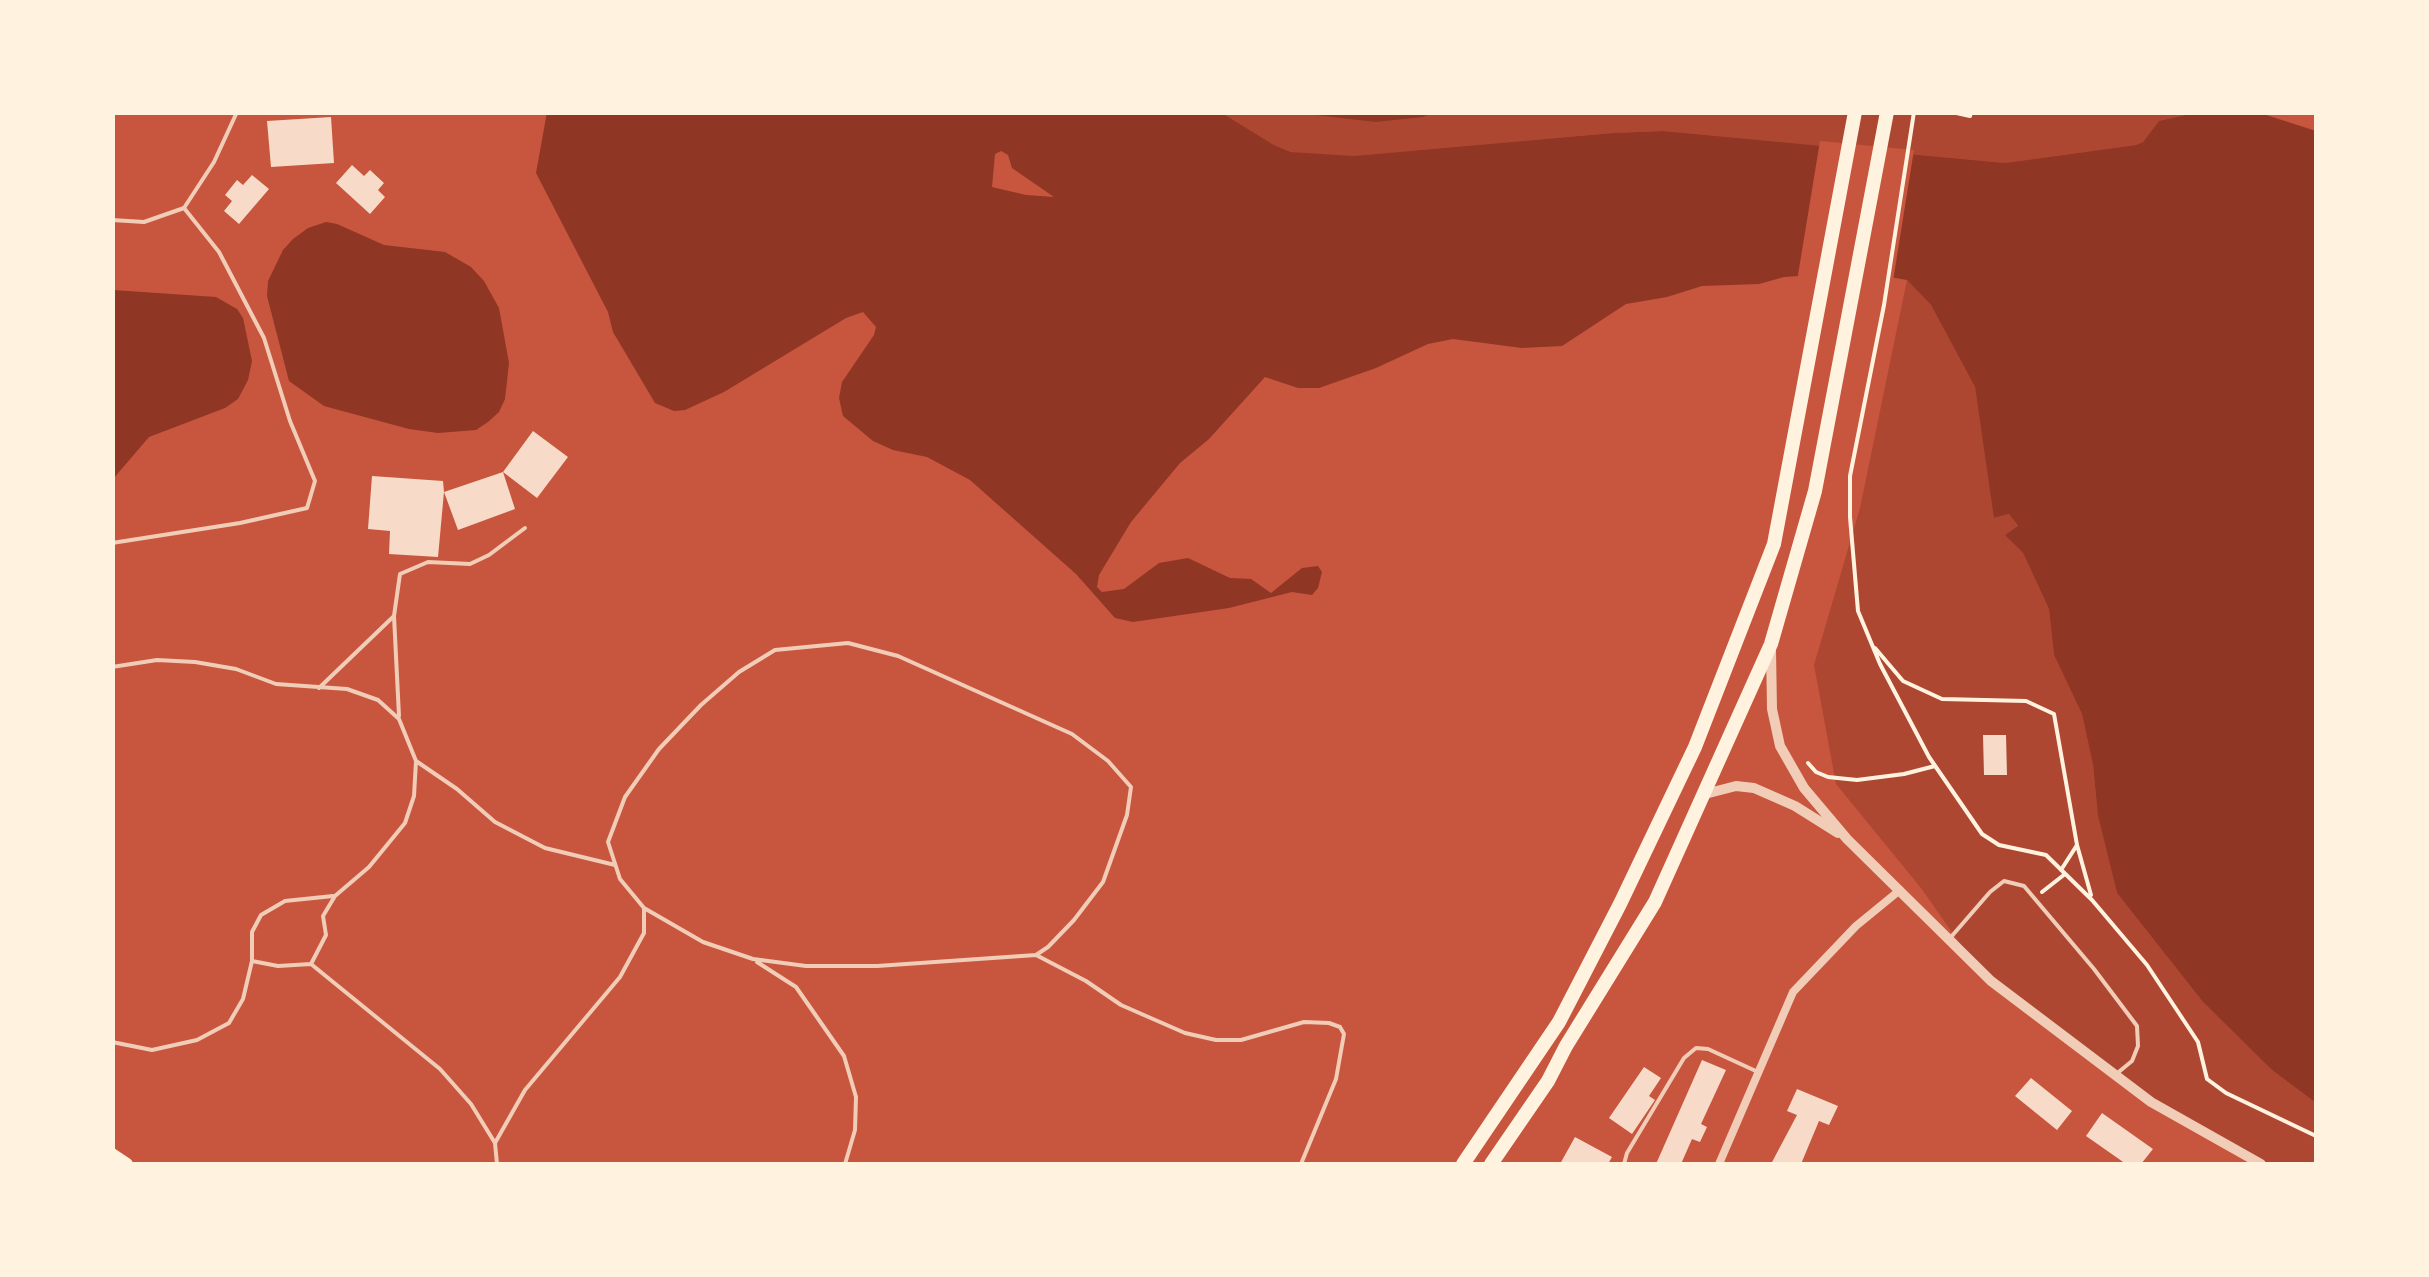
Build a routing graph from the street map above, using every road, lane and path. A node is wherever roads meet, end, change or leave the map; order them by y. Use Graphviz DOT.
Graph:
graph roads {
  1 [pos="236,112"];
  2 [pos="1952,112"];
  3 [pos="1971,112"];
  4 [pos="1854,115"];
  5 [pos="1887,115"];
  6 [pos="1914,115"];
  7 [pos="184,208"];
  8 [pos="112,220"];
  9 [pos="524,528"];
  10 [pos="112,543"];
  11 [pos="394,616"];
  12 [pos="1772,644"];
  13 [pos="1872,646"];
  14 [pos="112,667"];
  15 [pos="319,688"];
  16 [pos="398,718"];
  17 [pos="1802,756"];
  18 [pos="416,761"];
  19 [pos="1935,766"];
  20 [pos="1704,794"];
  21 [pos="1847,839"];
  22 [pos="2077,845"];
  23 [pos="615,865"];
  24 [pos="2063,872"];
  25 [pos="1900,890"];
  26 [pos="335,896"];
  27 [pos="2035,898"];
  28 [pos="2092,900"];
  29 [pos="644,908"];
  30 [pos="1950,940"];
  31 [pos="1036,955"];
  32 [pos="752,960"];
  33 [pos="252,961"];
  34 [pos="310,964"];
  35 [pos="112,1042"];
  36 [pos="1758,1072"];
  37 [pos="2115,1075"];
  38 [pos="2316,1136"];
  39 [pos="495,1143"];
  40 [pos="112,1154"];
  41 [pos="127,1164"];
  42 [pos="497,1164"];
  43 [pos="844,1164"];
  44 [pos="1301,1164"];
  45 [pos="1463,1164"];
  46 [pos="1492,1164"];
  47 [pos="1624,1164"];
  48 [pos="1719,1164"];
  49 [pos="2262,1164"];
  1 -- 7 [label="lane"];
  2 -- 3 [label="path"];
  4 -- 45 [label="highway"];
  5 -- 12 [label="highway"];
  6 -- 13 [label="path"];
  7 -- 8 [label="lane"];
  7 -- 10 [label="lane"];
  9 -- 11 [label="lane"];
  11 -- 15 [label="lane"];
  11 -- 16 [label="lane"];
  12 -- 20 [label="highway"];
  12 -- 21 [label="street"];
  13 -- 19 [label="path"];
  13 -- 22 [label="path"];
  14 -- 15 [label="lane"];
  15 -- 16 [label="lane"];
  16 -- 18 [label="lane"];
  17 -- 19 [label="path"];
  18 -- 23 [label="lane"];
  18 -- 26 [label="lane"];
  19 -- 24 [label="path"];
  20 -- 21 [label="street"];
  20 -- 46 [label="highway"];
  21 -- 25 [label="street"];
  22 -- 24 [label="path"];
  22 -- 28 [label="path"];
  23 -- 29 [label="lane"];
  23 -- 31 [label="lane"];
  24 -- 27 [label="path"];
  24 -- 28 [label="path"];
  25 -- 30 [label="street"];
  25 -- 36 [label="street"];
  26 -- 33 [label="lane"];
  26 -- 34 [label="lane"];
  27 -- 30 [label="lane"];
  27 -- 37 [label="lane"];
  28 -- 38 [label="path"];
  29 -- 32 [label="lane"];
  29 -- 39 [label="lane"];
  30 -- 37 [label="street"];
  31 -- 32 [label="lane"];
  31 -- 44 [label="lane"];
  32 -- 43 [label="lane"];
  33 -- 34 [label="lane"];
  33 -- 35 [label="lane"];
  34 -- 39 [label="lane"];
  36 -- 47 [label="lane"];
  36 -- 48 [label="street"];
  37 -- 49 [label="street"];
  39 -- 42 [label="lane"];
  40 -- 41 [label="main road"];
}
